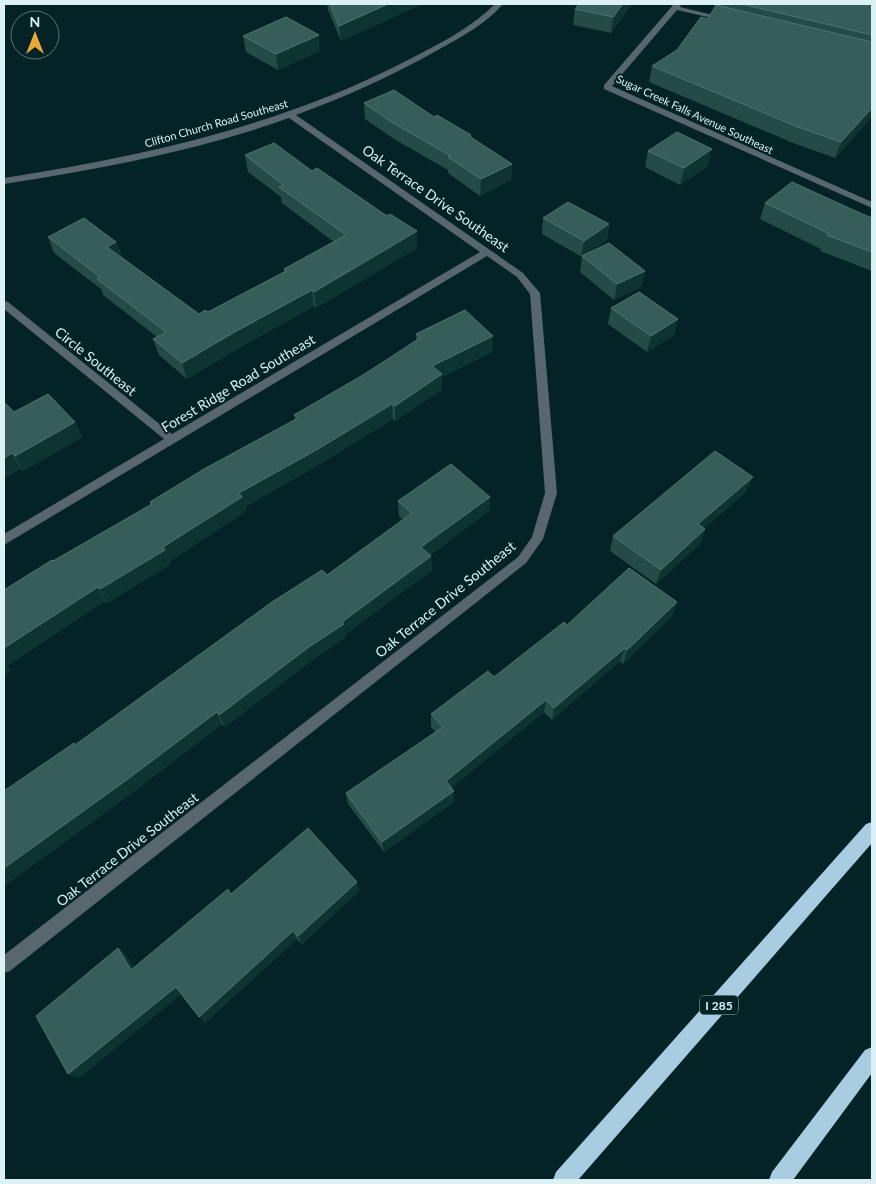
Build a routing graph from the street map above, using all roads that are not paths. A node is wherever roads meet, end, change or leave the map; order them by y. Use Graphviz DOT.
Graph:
graph roads {
  1 [pos="499,4"];
  2 [pos="677,6"];
  3 [pos="732,21"];
  4 [pos="289,114"];
  5 [pos="4,181"];
  6 [pos="872,205"];
  7 [pos="487,252"];
  8 [pos="4,304"];
  9 [pos="172,440"];
  10 [pos="4,540"];
  11 [pos="872,830"];
  12 [pos="4,965"];
  13 [pos="872,1057"];
  14 [pos="564,1180"];
  15 [pos="780,1180"];
  1 -- 4 [label="street, Clifton Church Road Southeast"];
  2 -- 3 [label="street"];
  2 -- 6 [label="street, Sugar Creek Falls Avenue Southeast"];
  4 -- 5 [label="street, Clifton Church Road Southeast"];
  4 -- 7 [label="street, Oak Terrace Drive Southeast"];
  7 -- 9 [label="street, Forest Ridge Road Southeast"];
  7 -- 12 [label="street, Oak Terrace Drive Southeast"];
  8 -- 9 [label="street, Circle Southeast"];
  9 -- 10 [label="street, Forest Ridge Road Southeast"];
  11 -- 14 [label="highway, I 285"];
  13 -- 15 [label="highway"];
}
